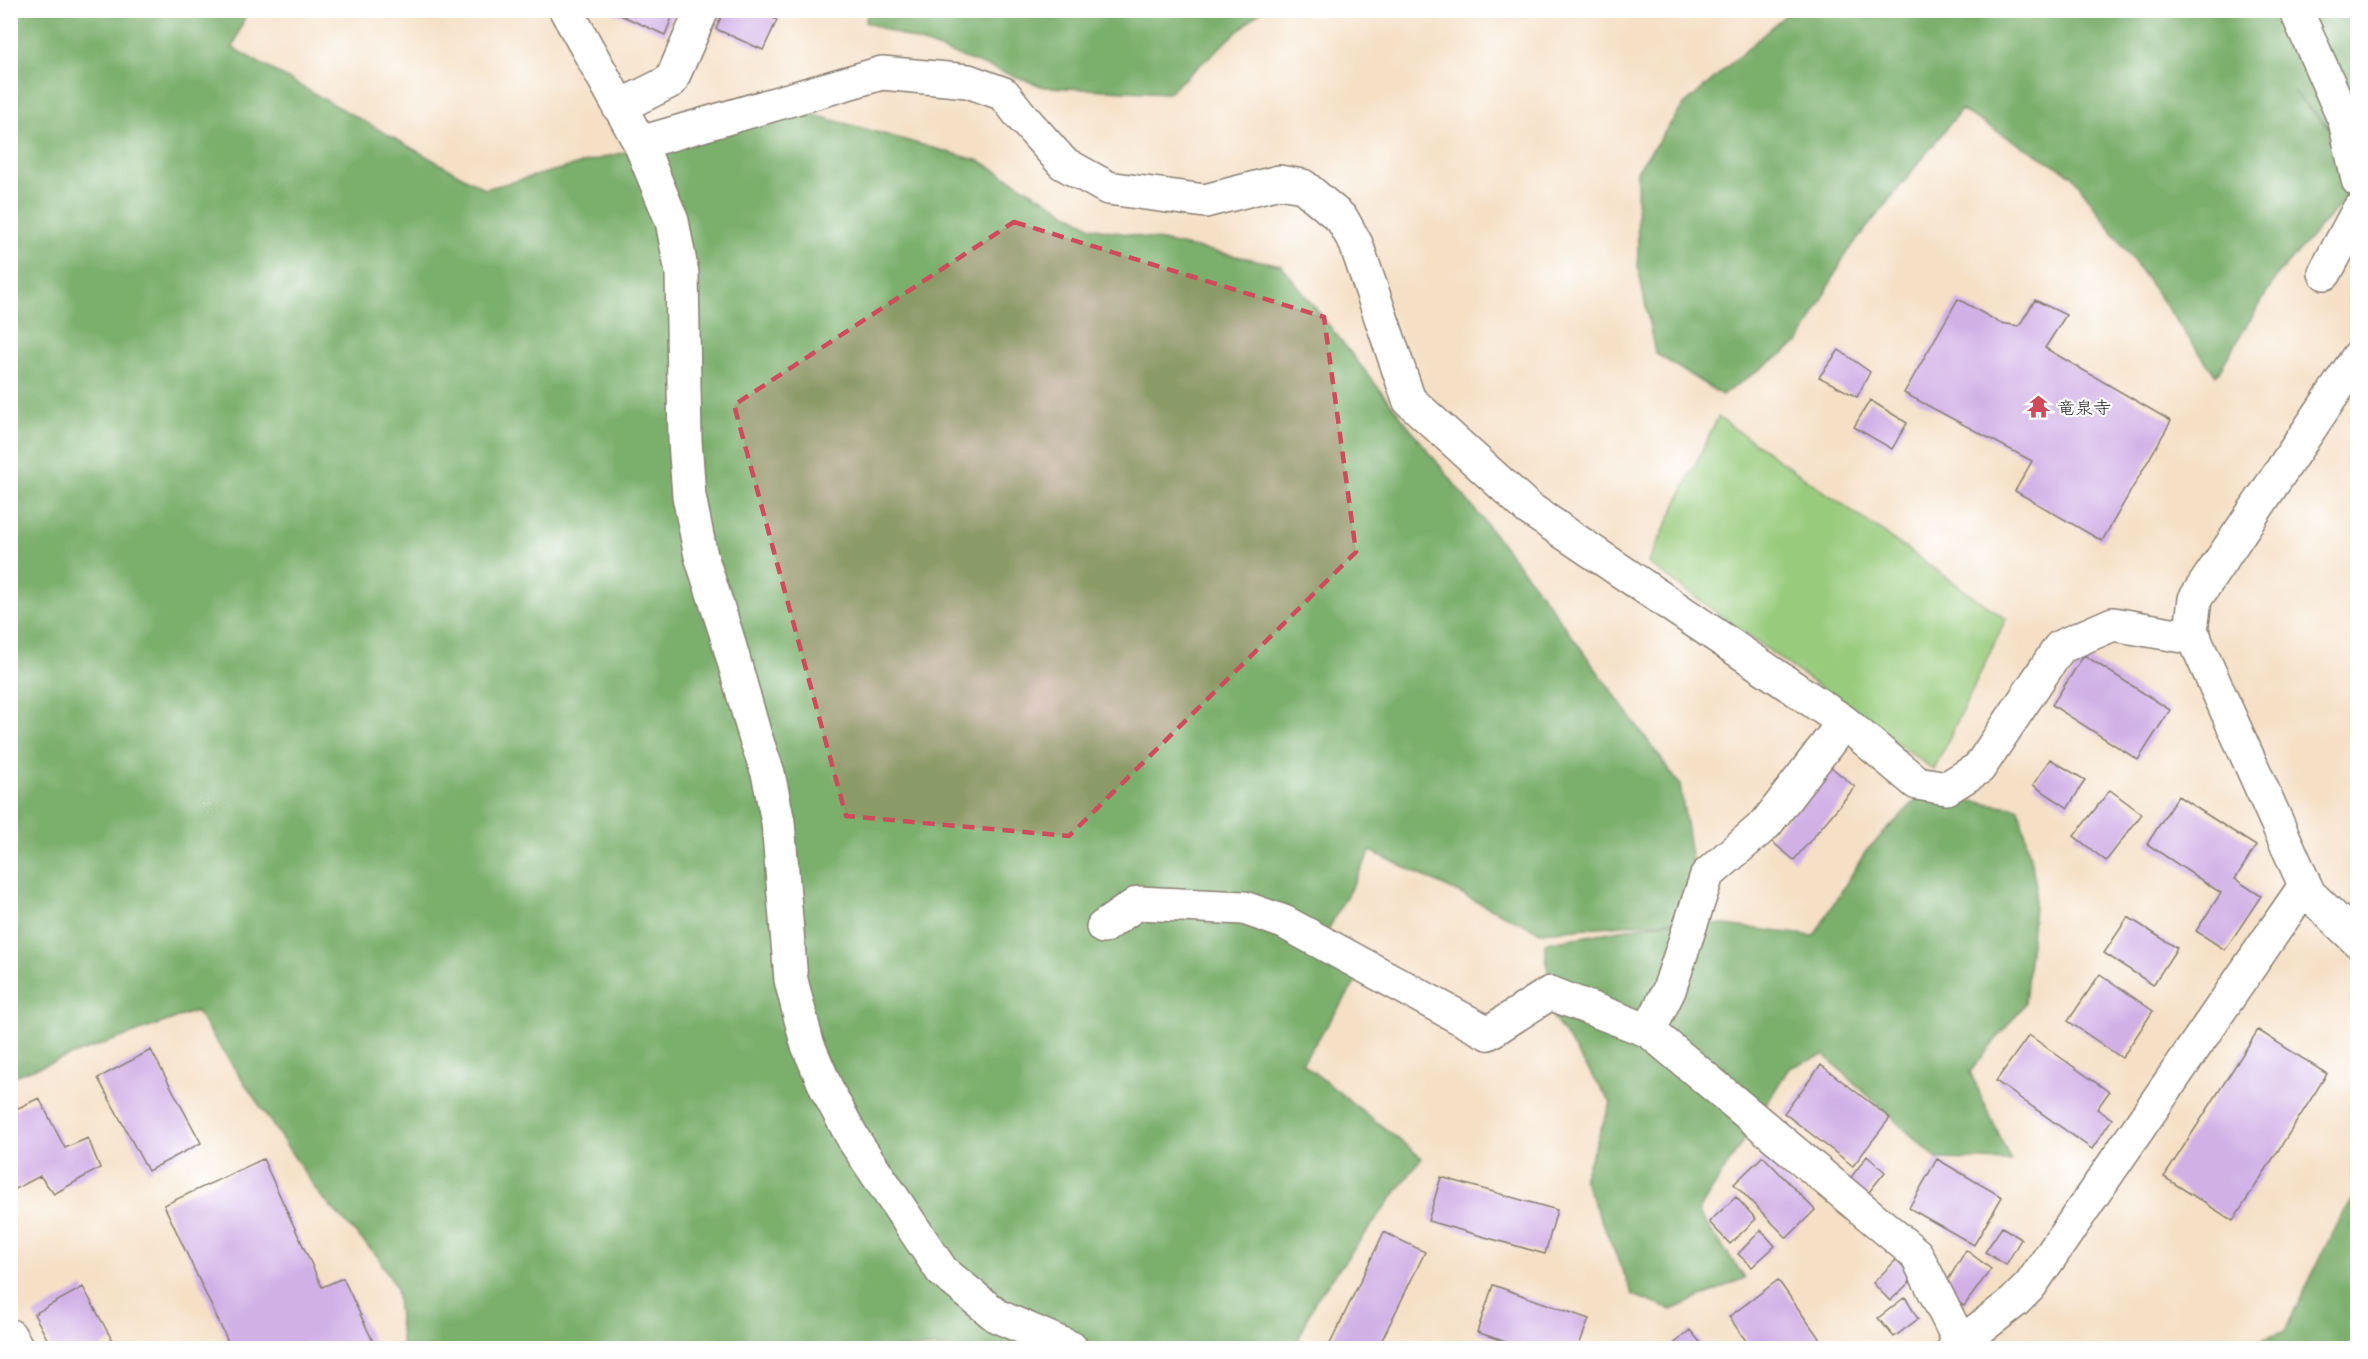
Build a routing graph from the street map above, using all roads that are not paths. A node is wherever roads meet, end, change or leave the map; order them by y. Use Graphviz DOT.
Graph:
graph roads {
  1 [pos="566,10"];
  2 [pos="702,10"];
  3 [pos="2296,10"];
  4 [pos="619,107"];
  5 [pos="640,143"];
  6 [pos="2358,180"];
  7 [pos="2358,211"];
  8 [pos="2325,273"];
  9 [pos="2358,357"];
  10 [pos="2194,638"];
  11 [pos="1844,722"];
  12 [pos="2305,886"];
  13 [pos="1102,927"];
  14 [pos="2358,940"];
  15 [pos="1649,1031"];
  16 [pos="10,1336"];
  17 [pos="1958,1346"];
  18 [pos="17,1348"];
  19 [pos="1071,1348"];
  1 -- 4 [label="street"];
  2 -- 4 [label="street"];
  3 -- 6 [label="street"];
  4 -- 5 [label="street"];
  5 -- 11 [label="street"];
  5 -- 19 [label="street"];
  7 -- 8 [label="street"];
  9 -- 10 [label="street"];
  10 -- 11 [label="street"];
  10 -- 12 [label="street"];
  11 -- 15 [label="street"];
  12 -- 14 [label="street"];
  12 -- 17 [label="street"];
  13 -- 15 [label="street"];
  15 -- 17 [label="street"];
  16 -- 18 [label="street"];
}
